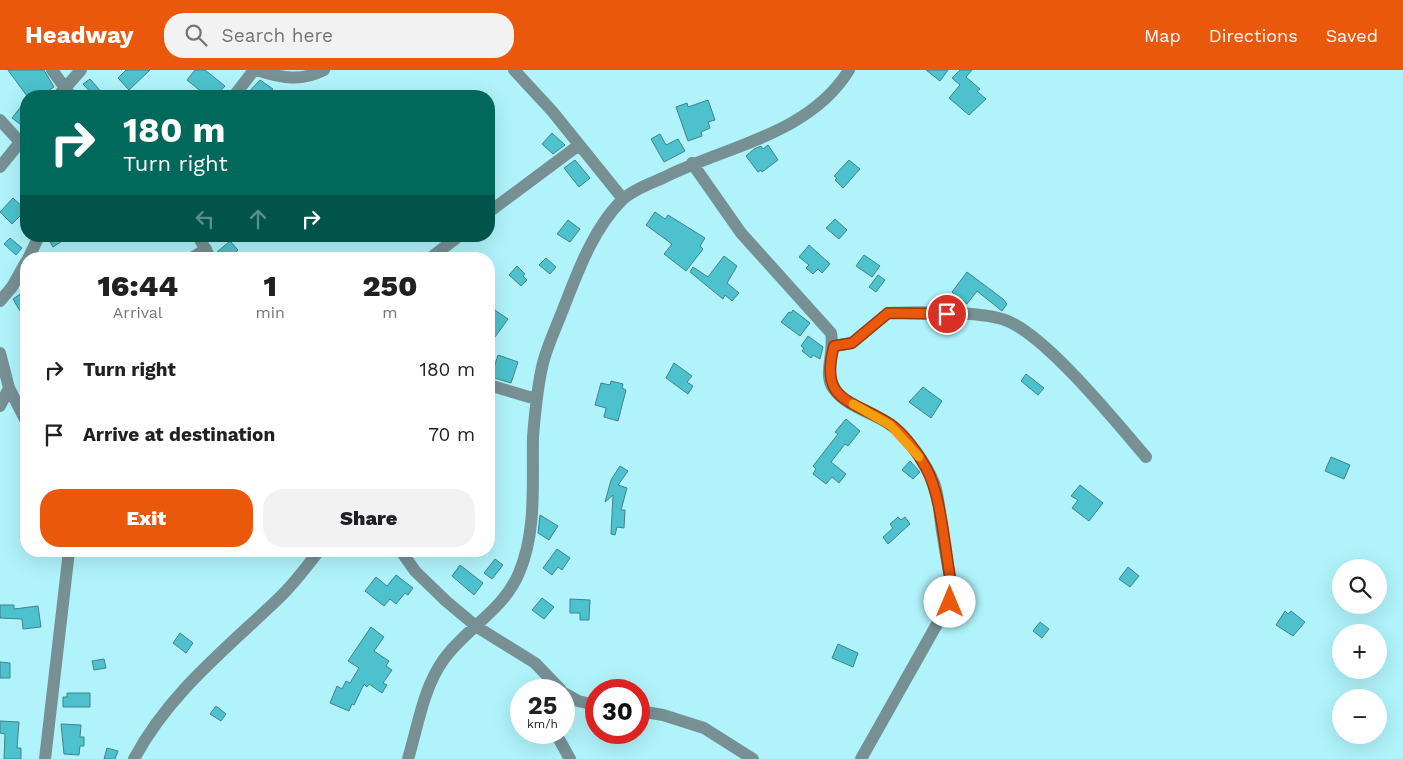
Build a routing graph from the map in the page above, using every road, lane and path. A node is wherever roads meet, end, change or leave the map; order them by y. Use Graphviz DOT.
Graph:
graph roads {
  1 [pos="52,70"];
  2 [pos="81,70"];
  3 [pos="255,70"];
  4 [pos="324,70"];
  5 [pos="514,70"];
  6 [pos="849,70"];
  7 [pos="63,90"];
  8 [pos="67,90"];
  9 [pos="239,90"];
  10 [pos="0,120"];
  11 [pos="20,137"];
  12 [pos="20,143"];
  13 [pos="579,145"];
  14 [pos="692,163"];
  15 [pos="0,167"];
  16 [pos="623,199"];
  17 [pos="495,208"];
  18 [pos="451,242"];
  19 [pos="438,252"];
  20 [pos="20,273"];
  21 [pos="0,301"];
  22 [pos="834,346"];
  23 [pos="0,353"];
  24 [pos="495,387"];
  25 [pos="9,388"];
  26 [pos="536,399"];
  27 [pos="20,401"];
  28 [pos="0,406"];
  29 [pos="1146,457"];
  30 [pos="68,557"];
  31 [pos="314,557"];
  32 [pos="405,557"];
  33 [pos="477,627"];
  34 [pos="550,679"];
  35 [pos="650,712"];
  36 [pos="562,744"];
  37 [pos="44,759"];
  38 [pos="134,759"];
  39 [pos="408,759"];
  40 [pos="570,759"];
  41 [pos="753,759"];
  42 [pos="861,759"];
  1 -- 7 [label="street"];
  2 -- 8 [label="street"];
  3 -- 4 [label="street"];
  3 -- 9 [label="street"];
  5 -- 13 [label="street"];
  6 -- 14 [label="street"];
  10 -- 11 [label="street"];
  12 -- 15 [label="street"];
  13 -- 16 [label="street"];
  13 -- 17 [label="street"];
  14 -- 16 [label="street"];
  14 -- 22 [label="street"];
  16 -- 26 [label="street"];
  18 -- 19 [label="street"];
  20 -- 21 [label="street"];
  22 -- 29 [label="street"];
  22 -- 42 [label="street"];
  23 -- 25 [label="street"];
  24 -- 26 [label="street"];
  25 -- 27 [label="street"];
  25 -- 28 [label="street"];
  26 -- 33 [label="street"];
  30 -- 37 [label="street"];
  31 -- 38 [label="street"];
  32 -- 33 [label="street"];
  33 -- 34 [label="street"];
  33 -- 39 [label="street"];
  35 -- 41 [label="street"];
  36 -- 40 [label="street"];
}
